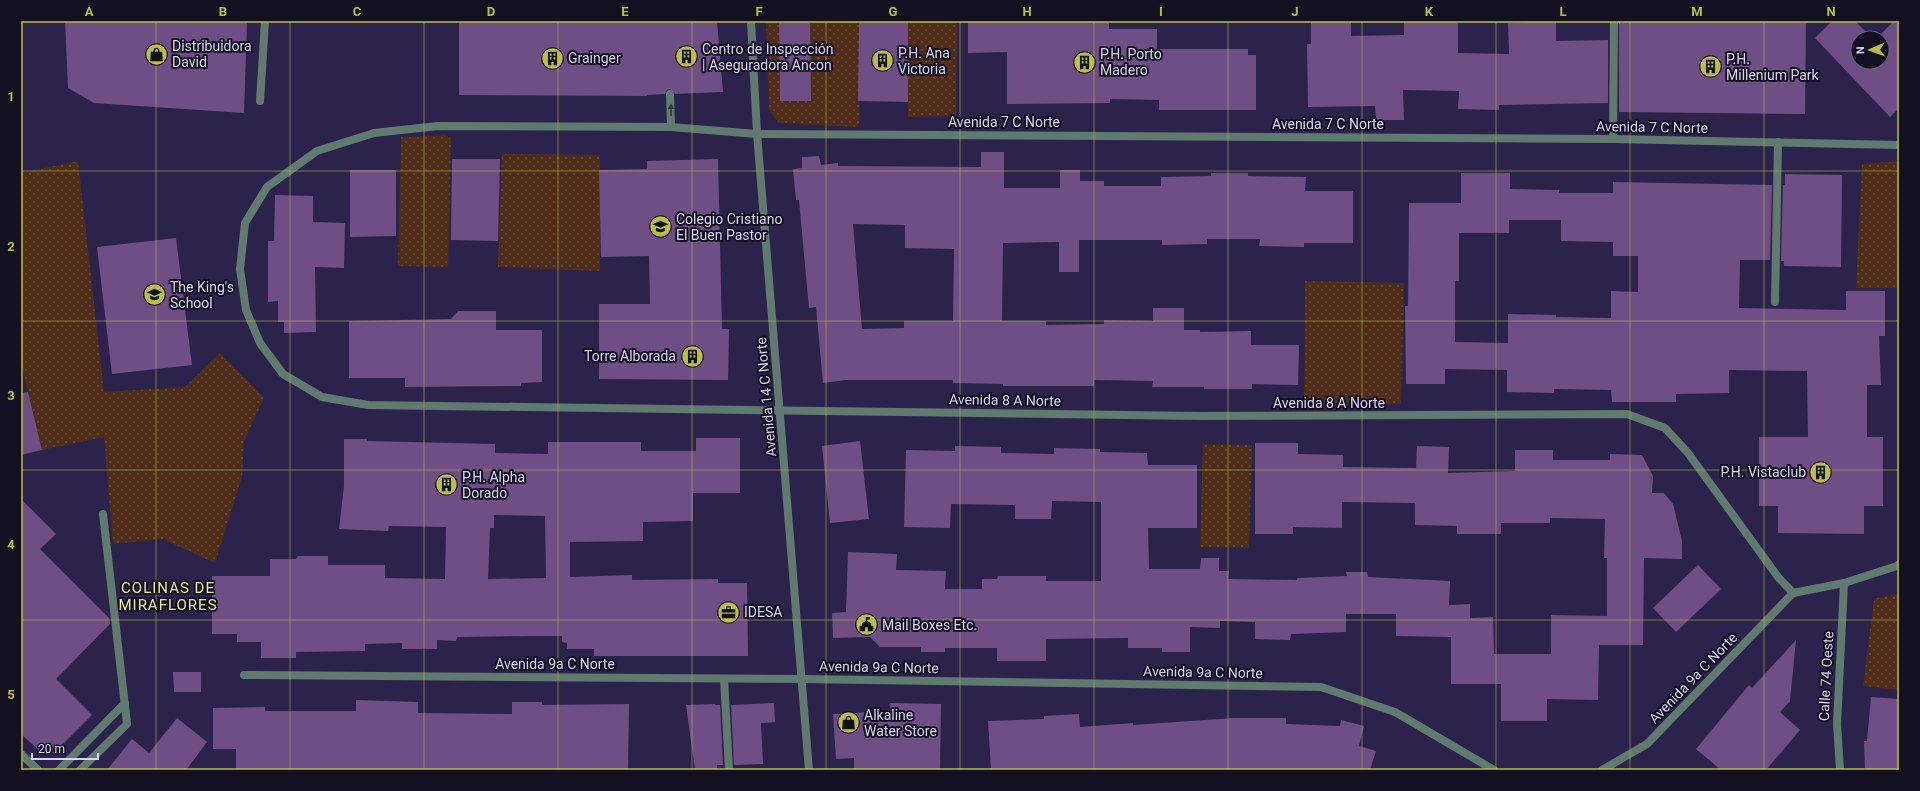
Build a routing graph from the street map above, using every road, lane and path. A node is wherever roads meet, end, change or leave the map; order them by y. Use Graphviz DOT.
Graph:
graph roads {
  1 [pos="265,21"];
  2 [pos="751,21"];
  3 [pos="1614,21"];
  4 [pos="670,94"];
  5 [pos="260,101"];
  6 [pos="671,126"];
  7 [pos="757,134"];
  8 [pos="1613,139"];
  9 [pos="1778,142"];
  10 [pos="1899,145"];
  11 [pos="1775,302"];
  12 [pos="781,410"];
  13 [pos="102,514"];
  14 [pos="1898,566"];
  15 [pos="1844,583"];
  16 [pos="1793,593"];
  17 [pos="244,675"];
  18 [pos="724,679"];
  19 [pos="802,679"];
  20 [pos="125,703"];
  21 [pos="21,754"];
  22 [pos="38,770"];
  23 [pos="59,770"];
  24 [pos="80,770"];
  25 [pos="729,770"];
  26 [pos="809,770"];
  27 [pos="1494,770"];
  28 [pos="1602,770"];
  29 [pos="1840,770"];
  1 -- 5 [label="street"];
  2 -- 7 [label="street, Avenida 14 C Norte"];
  3 -- 8 [label="street"];
  6 -- 4 [label="street, one-way"];
  6 -- 7 [label="street, Avenida 7 C Norte"];
  6 -- 12 [label="street, Avenida 8 A Norte"];
  7 -- 8 [label="street, Avenida 7 C Norte"];
  7 -- 12 [label="street, Avenida 14 C Norte"];
  8 -- 9 [label="street, Avenida 7 C Norte"];
  9 -- 10 [label="street, Avenida 7 C Norte"];
  9 -- 11 [label="street"];
  12 -- 16 [label="street, Avenida 8 A Norte"];
  12 -- 19 [label="street, Avenida 14 C Norte"];
  13 -- 20 [label="street"];
  14 -- 15 [label="street"];
  15 -- 16 [label="street"];
  15 -- 29 [label="street, Calle 74 Oeste"];
  16 -- 28 [label="street, Avenida 9a C Norte"];
  17 -- 18 [label="street, Avenida 9a C Norte"];
  18 -- 19 [label="street, Avenida 9a C Norte"];
  18 -- 25 [label="street"];
  19 -- 26 [label="street, Avenida 14 C Norte"];
  19 -- 27 [label="street, Avenida 9a C Norte"];
  20 -- 23 [label="street"];
  20 -- 24 [label="street"];
  21 -- 22 [label="street"];
}
